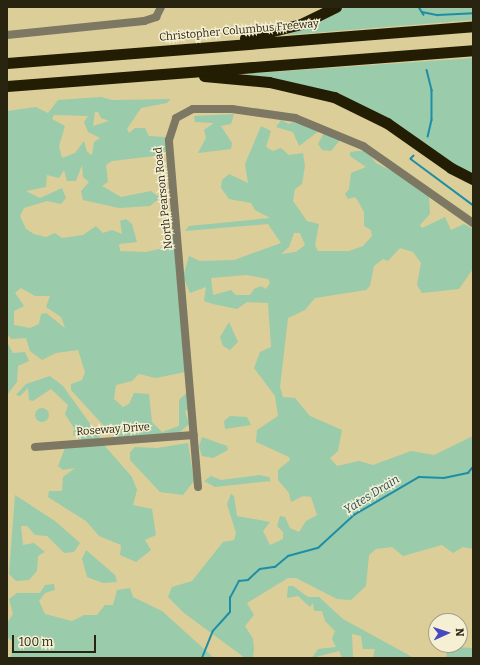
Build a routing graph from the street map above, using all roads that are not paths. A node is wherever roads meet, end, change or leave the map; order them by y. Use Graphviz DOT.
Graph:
graph roads {
  1 [pos="161,7"];
  2 [pos="336,7"];
  3 [pos="473,26"];
  4 [pos="7,35"];
  5 [pos="191,48"];
  6 [pos="473,50"];
  7 [pos="7,63"];
  8 [pos="165,74"];
  9 [pos="7,86"];
  10 [pos="473,179"];
  11 [pos="473,222"];
  12 [pos="194,436"];
  13 [pos="35,448"];
  14 [pos="198,486"];
  1 -- 4 [label="street"];
  2 -- 5 [label="highway"];
  3 -- 5 [label="highway, Christopher Columbus Freeway"];
  5 -- 7 [label="highway, Christopher Columbus Freeway"];
  6 -- 8 [label="highway"];
  8 -- 9 [label="highway"];
  8 -- 10 [label="highway"];
  11 -- 12 [label="street, North Pearson Road"];
  12 -- 13 [label="street, Roseway Drive"];
  12 -- 14 [label="street, North Pearson Road"];
}
